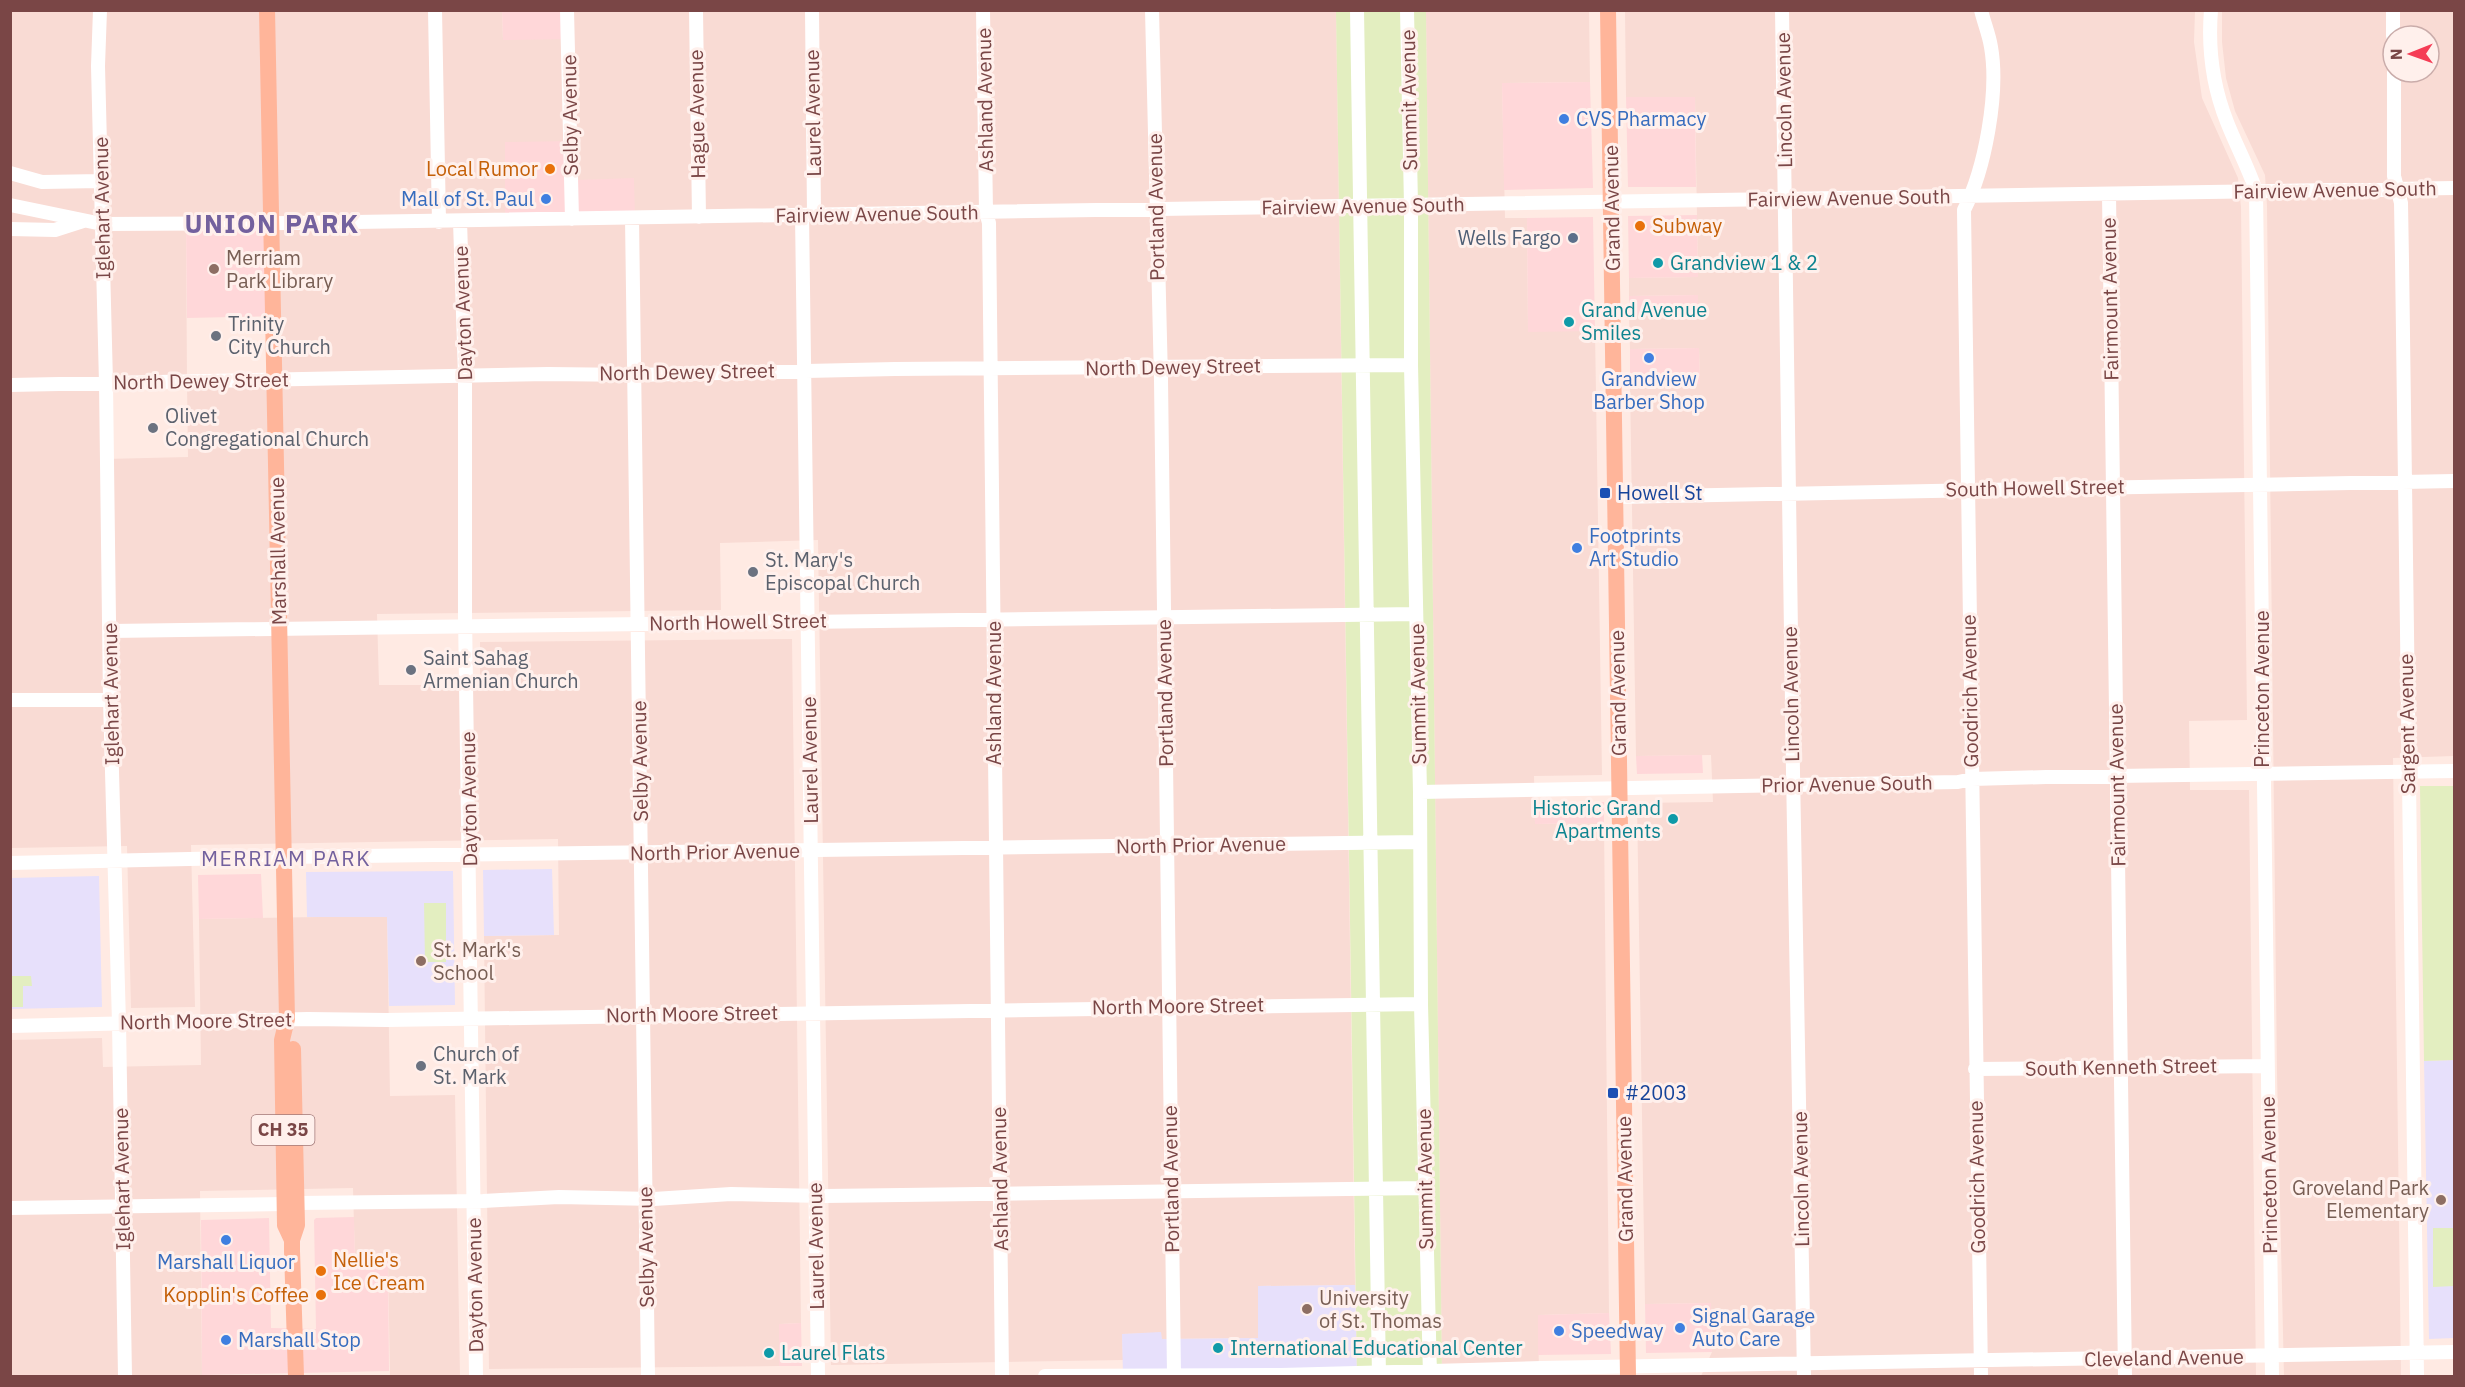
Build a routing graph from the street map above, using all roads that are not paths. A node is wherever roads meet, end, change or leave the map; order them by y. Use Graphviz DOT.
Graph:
graph roads {
  1 [pos="100,10"];
  2 [pos="267,10"];
  3 [pos="435,10"];
  4 [pos="567,10"];
  5 [pos="696,10"];
  6 [pos="812,10"];
  7 [pos="983,10"];
  8 [pos="1152,10"];
  9 [pos="1357,10"];
  10 [pos="1407,10"];
  11 [pos="1608,10"];
  12 [pos="1782,10"];
  13 [pos="1981,10"];
  14 [pos="2211,10"];
  15 [pos="2394,84"];
  16 [pos="10,173"];
  17 [pos="100,181"];
  18 [pos="2397,188"];
  19 [pos="2454,188"];
  20 [pos="2256,191"];
  21 [pos="2109,194"];
  22 [pos="1971,196"];
  23 [pos="1785,199"];
  24 [pos="1612,202"];
  25 [pos="10,205"];
  26 [pos="1411,205"];
  27 [pos="1359,206"];
  28 [pos="1155,210"];
  29 [pos="986,212"];
  30 [pos="808,215"];
  31 [pos="699,217"];
  32 [pos="632,218"];
  33 [pos="572,219"];
  34 [pos="83,220"];
  35 [pos="460,221"];
  36 [pos="439,222"];
  37 [pos="272,223"];
  38 [pos="102,224"];
  39 [pos="13,229"];
  40 [pos="1364,365"];
  41 [pos="1411,365"];
  42 [pos="1160,367"];
  43 [pos="991,369"];
  44 [pos="804,370"];
  45 [pos="465,375"];
  46 [pos="634,375"];
  47 [pos="274,379"];
  48 [pos="106,383"];
  49 [pos="10,385"];
  50 [pos="2403,481"];
  51 [pos="2454,481"];
  52 [pos="2261,484"];
  53 [pos="2112,486"];
  54 [pos="1967,490"];
  55 [pos="1788,494"];
  56 [pos="1616,497"];
  57 [pos="1367,614"];
  58 [pos="1416,614"];
  59 [pos="1164,616"];
  60 [pos="994,619"];
  61 [pos="808,621"];
  62 [pos="638,623"];
  63 [pos="465,625"];
  64 [pos="279,629"];
  65 [pos="110,631"];
  66 [pos="10,700"];
  67 [pos="110,700"];
  68 [pos="2407,771"];
  69 [pos="2454,771"];
  70 [pos="2263,774"];
  71 [pos="2117,776"];
  72 [pos="1972,779"];
  73 [pos="1793,786"];
  74 [pos="1620,788"];
  75 [pos="1420,792"];
  76 [pos="1420,842"];
  77 [pos="1370,843"];
  78 [pos="1167,846"];
  79 [pos="995,848"];
  80 [pos="812,851"];
  81 [pos="641,854"];
  82 [pos="470,855"];
  83 [pos="283,857"];
  84 [pos="114,860"];
  85 [pos="10,863"];
  86 [pos="1421,1004"];
  87 [pos="1373,1005"];
  88 [pos="1169,1006"];
  89 [pos="998,1009"];
  90 [pos="813,1012"];
  91 [pos="643,1015"];
  92 [pos="472,1018"];
  93 [pos="286,1019"];
  94 [pos="119,1023"];
  95 [pos="10,1026"];
  96 [pos="2267,1065"];
  97 [pos="1975,1069"];
  98 [pos="2120,1069"];
  99 [pos="1425,1188"];
  100 [pos="1376,1190"];
  101 [pos="1171,1191"];
  102 [pos="1000,1193"];
  103 [pos="815,1196"];
  104 [pos="645,1199"];
  105 [pos="474,1200"];
  106 [pos="291,1203"];
  107 [pos="123,1206"];
  108 [pos="10,1208"];
  109 [pos="2454,1352"];
  110 [pos="2416,1353"];
  111 [pos="2272,1356"];
  112 [pos="2125,1359"];
  113 [pos="1981,1362"];
  114 [pos="1804,1371"];
  115 [pos="1628,1372"];
  116 [pos="1379,1374"];
  117 [pos="1429,1374"];
  118 [pos="1174,1375"];
  119 [pos="125,1377"];
  120 [pos="296,1377"];
  121 [pos="476,1377"];
  122 [pos="648,1377"];
  123 [pos="818,1377"];
  124 [pos="1002,1377"];
  125 [pos="1045,1377"];
  126 [pos="1981,1377"];
  127 [pos="2125,1377"];
  128 [pos="2272,1377"];
  129 [pos="2417,1377"];
  1 -- 17 [label="street, Iglehart Avenue"];
  2 -- 37 [label="main road, Marshall Avenue / CH 35"];
  3 -- 36 [label="street, Dayton Avenue"];
  4 -- 33 [label="street, Selby Avenue"];
  5 -- 31 [label="street, Hague Avenue"];
  6 -- 30 [label="street, Laurel Avenue"];
  7 -- 29 [label="street, Ashland Avenue"];
  8 -- 28 [label="street, Portland Avenue"];
  9 -- 27 [label="street"];
  10 -- 26 [label="street, Summit Avenue"];
  11 -- 24 [label="main road, Grand Avenue"];
  12 -- 23 [label="street, Lincoln Avenue"];
  13 -- 22 [label="street, Goodrich Avenue"];
  14 -- 20 [label="street, Princeton Avenue"];
  15 -- 18 [label="street, Sargent Avenue"];
  16 -- 17 [label="street"];
  17 -- 38 [label="street, Iglehart Avenue"];
  18 -- 19 [label="street, Fairview Avenue South"];
  18 -- 20 [label="street, Fairview Avenue South"];
  18 -- 50 [label="street, Sargent Avenue"];
  20 -- 21 [label="street, Fairview Avenue South"];
  20 -- 52 [label="street, Princeton Avenue"];
  21 -- 22 [label="street, Fairview Avenue South"];
  21 -- 53 [label="street, Fairmount Avenue"];
  22 -- 23 [label="street, Fairview Avenue South"];
  22 -- 54 [label="street, Goodrich Avenue"];
  23 -- 24 [label="street, Fairview Avenue South"];
  23 -- 55 [label="street, Lincoln Avenue"];
  24 -- 26 [label="street, Fairview Avenue South"];
  24 -- 56 [label="main road, Grand Avenue"];
  25 -- 34 [label="street, Fairview Avenue South"];
  26 -- 27 [label="street, Fairview Avenue South"];
  26 -- 41 [label="street, Summit Avenue"];
  27 -- 28 [label="street, Fairview Avenue South"];
  27 -- 40 [label="street"];
  28 -- 29 [label="street, Fairview Avenue South"];
  28 -- 42 [label="street, Portland Avenue"];
  29 -- 30 [label="street, Fairview Avenue South"];
  29 -- 43 [label="street, Ashland Avenue"];
  30 -- 31 [label="street, Fairview Avenue South"];
  30 -- 44 [label="street, Laurel Avenue"];
  31 -- 32 [label="street, Fairview Avenue South"];
  32 -- 33 [label="street, Fairview Avenue South"];
  32 -- 46 [label="street, Selby Avenue"];
  33 -- 35 [label="street, Fairview Avenue South"];
  34 -- 38 [label="street, Fairview Avenue South"];
  34 -- 39 [label="street"];
  35 -- 36 [label="street, Fairview Avenue South"];
  35 -- 45 [label="street, Dayton Avenue"];
  36 -- 37 [label="street, Fairview Avenue South"];
  37 -- 38 [label="street, Fairview Avenue South"];
  37 -- 47 [label="main road, Marshall Avenue / CH 35"];
  38 -- 48 [label="street, Iglehart Avenue"];
  40 -- 41 [label="street, North Dewey Street"];
  40 -- 42 [label="street, North Dewey Street"];
  40 -- 57 [label="street"];
  41 -- 58 [label="street, Summit Avenue"];
  42 -- 43 [label="street, North Dewey Street"];
  42 -- 59 [label="street, Portland Avenue"];
  43 -- 44 [label="street, North Dewey Street"];
  43 -- 60 [label="street, Ashland Avenue"];
  44 -- 46 [label="street, North Dewey Street"];
  44 -- 61 [label="street, Laurel Avenue"];
  45 -- 46 [label="street, North Dewey Street"];
  45 -- 47 [label="street, North Dewey Street"];
  45 -- 63 [label="street, Dayton Avenue"];
  46 -- 62 [label="street, Selby Avenue"];
  47 -- 48 [label="street, North Dewey Street"];
  47 -- 64 [label="main road, Marshall Avenue / CH 35"];
  48 -- 49 [label="street, North Dewey Street"];
  48 -- 65 [label="street, Iglehart Avenue"];
  50 -- 51 [label="street, South Howell Street"];
  50 -- 52 [label="street, South Howell Street"];
  50 -- 68 [label="street, Sargent Avenue"];
  52 -- 53 [label="street, South Howell Street"];
  52 -- 70 [label="street, Princeton Avenue"];
  53 -- 54 [label="street, South Howell Street"];
  53 -- 71 [label="street, Fairmount Avenue"];
  54 -- 55 [label="street, South Howell Street"];
  54 -- 72 [label="street, Goodrich Avenue"];
  55 -- 56 [label="street, South Howell Street"];
  55 -- 73 [label="street, Lincoln Avenue"];
  56 -- 74 [label="main road, Grand Avenue"];
  57 -- 58 [label="street"];
  57 -- 59 [label="street, North Howell Street"];
  57 -- 77 [label="street"];
  58 -- 75 [label="street, Summit Avenue"];
  59 -- 60 [label="street, North Howell Street"];
  59 -- 78 [label="street, Portland Avenue"];
  60 -- 61 [label="street, North Howell Street"];
  60 -- 79 [label="street, Ashland Avenue"];
  61 -- 62 [label="street, North Howell Street"];
  61 -- 80 [label="street, Laurel Avenue"];
  62 -- 63 [label="street, North Howell Street"];
  62 -- 81 [label="street, Selby Avenue"];
  63 -- 64 [label="street, North Howell Street"];
  63 -- 82 [label="street, Dayton Avenue"];
  64 -- 65 [label="street, North Howell Street"];
  64 -- 83 [label="main road, Marshall Avenue / CH 35"];
  65 -- 67 [label="street, Iglehart Avenue"];
  66 -- 67 [label="street"];
  67 -- 84 [label="street, Iglehart Avenue"];
  68 -- 69 [label="street, Prior Avenue South"];
  68 -- 70 [label="street, Prior Avenue South"];
  68 -- 110 [label="street, Sargent Avenue"];
  70 -- 71 [label="street, Prior Avenue South"];
  70 -- 96 [label="street, Princeton Avenue"];
  71 -- 72 [label="street, Prior Avenue South"];
  71 -- 98 [label="street, Fairmount Avenue"];
  72 -- 73 [label="street, Prior Avenue South"];
  72 -- 97 [label="street, Goodrich Avenue"];
  73 -- 74 [label="street, Prior Avenue South"];
  73 -- 114 [label="street, Lincoln Avenue"];
  74 -- 75 [label="street, Prior Avenue South"];
  74 -- 115 [label="main road, Grand Avenue"];
  75 -- 76 [label="street, Summit Avenue"];
  76 -- 77 [label="street, North Prior Avenue"];
  76 -- 86 [label="street, Summit Avenue"];
  77 -- 78 [label="street, North Prior Avenue"];
  77 -- 87 [label="street"];
  78 -- 79 [label="street, North Prior Avenue"];
  78 -- 88 [label="street, Portland Avenue"];
  79 -- 80 [label="street, North Prior Avenue"];
  79 -- 89 [label="street, Ashland Avenue"];
  80 -- 81 [label="street, North Prior Avenue"];
  80 -- 90 [label="street, Laurel Avenue"];
  81 -- 82 [label="street, North Prior Avenue"];
  81 -- 91 [label="street, Selby Avenue"];
  82 -- 83 [label="street, North Prior Avenue"];
  82 -- 92 [label="street, Dayton Avenue"];
  83 -- 84 [label="street, North Prior Avenue"];
  83 -- 93 [label="main road, Marshall Avenue / CH 35"];
  84 -- 85 [label="street, North Prior Avenue"];
  84 -- 94 [label="street, Iglehart Avenue"];
  86 -- 87 [label="street, North Moore Street"];
  86 -- 99 [label="street, Summit Avenue"];
  87 -- 88 [label="street, North Moore Street"];
  87 -- 100 [label="street"];
  88 -- 89 [label="street, North Moore Street"];
  88 -- 101 [label="street, Portland Avenue"];
  89 -- 90 [label="street, North Moore Street"];
  89 -- 102 [label="street, Ashland Avenue"];
  90 -- 91 [label="street, North Moore Street"];
  90 -- 103 [label="street, Laurel Avenue"];
  91 -- 92 [label="street, North Moore Street"];
  91 -- 104 [label="street, Selby Avenue"];
  92 -- 93 [label="street, North Moore Street"];
  92 -- 105 [label="street, Dayton Avenue"];
  93 -- 94 [label="street, North Moore Street"];
  93 -- 106 [label="main road, Marshall Avenue / CH 35"];
  94 -- 95 [label="street, North Moore Street"];
  94 -- 107 [label="street, Iglehart Avenue"];
  96 -- 98 [label="street, South Kenneth Street"];
  96 -- 111 [label="street, Princeton Avenue"];
  97 -- 98 [label="street, South Kenneth Street"];
  97 -- 113 [label="street, Goodrich Avenue"];
  98 -- 112 [label="street, Fairmount Avenue"];
  99 -- 100 [label="street"];
  99 -- 117 [label="street, Summit Avenue"];
  100 -- 101 [label="street"];
  100 -- 116 [label="street"];
  101 -- 102 [label="street"];
  101 -- 118 [label="street, Portland Avenue"];
  102 -- 103 [label="street"];
  102 -- 124 [label="street, Ashland Avenue"];
  103 -- 104 [label="street"];
  103 -- 123 [label="street, Laurel Avenue"];
  104 -- 105 [label="street"];
  104 -- 122 [label="street, Selby Avenue"];
  105 -- 106 [label="street"];
  105 -- 121 [label="street, Dayton Avenue"];
  106 -- 107 [label="street"];
  106 -- 120 [label="main road, Marshall Avenue / CH 35"];
  107 -- 108 [label="street"];
  107 -- 119 [label="street, Iglehart Avenue"];
  109 -- 110 [label="street, Cleveland Avenue"];
  110 -- 111 [label="street, Cleveland Avenue"];
  110 -- 129 [label="street, Sargent Avenue"];
  111 -- 112 [label="street, Cleveland Avenue"];
  111 -- 128 [label="street, Princeton Avenue"];
  112 -- 113 [label="street, Cleveland Avenue"];
  112 -- 127 [label="street, Fairmount Avenue"];
  113 -- 114 [label="street, Cleveland Avenue"];
  113 -- 126 [label="street, Goodrich Avenue"];
  114 -- 115 [label="street, Cleveland Avenue"];
  115 -- 117 [label="street, Cleveland Avenue"];
  116 -- 117 [label="street, Cleveland Avenue"];
  116 -- 118 [label="street, Cleveland Avenue"];
  118 -- 125 [label="street, Cleveland Avenue"];
}
